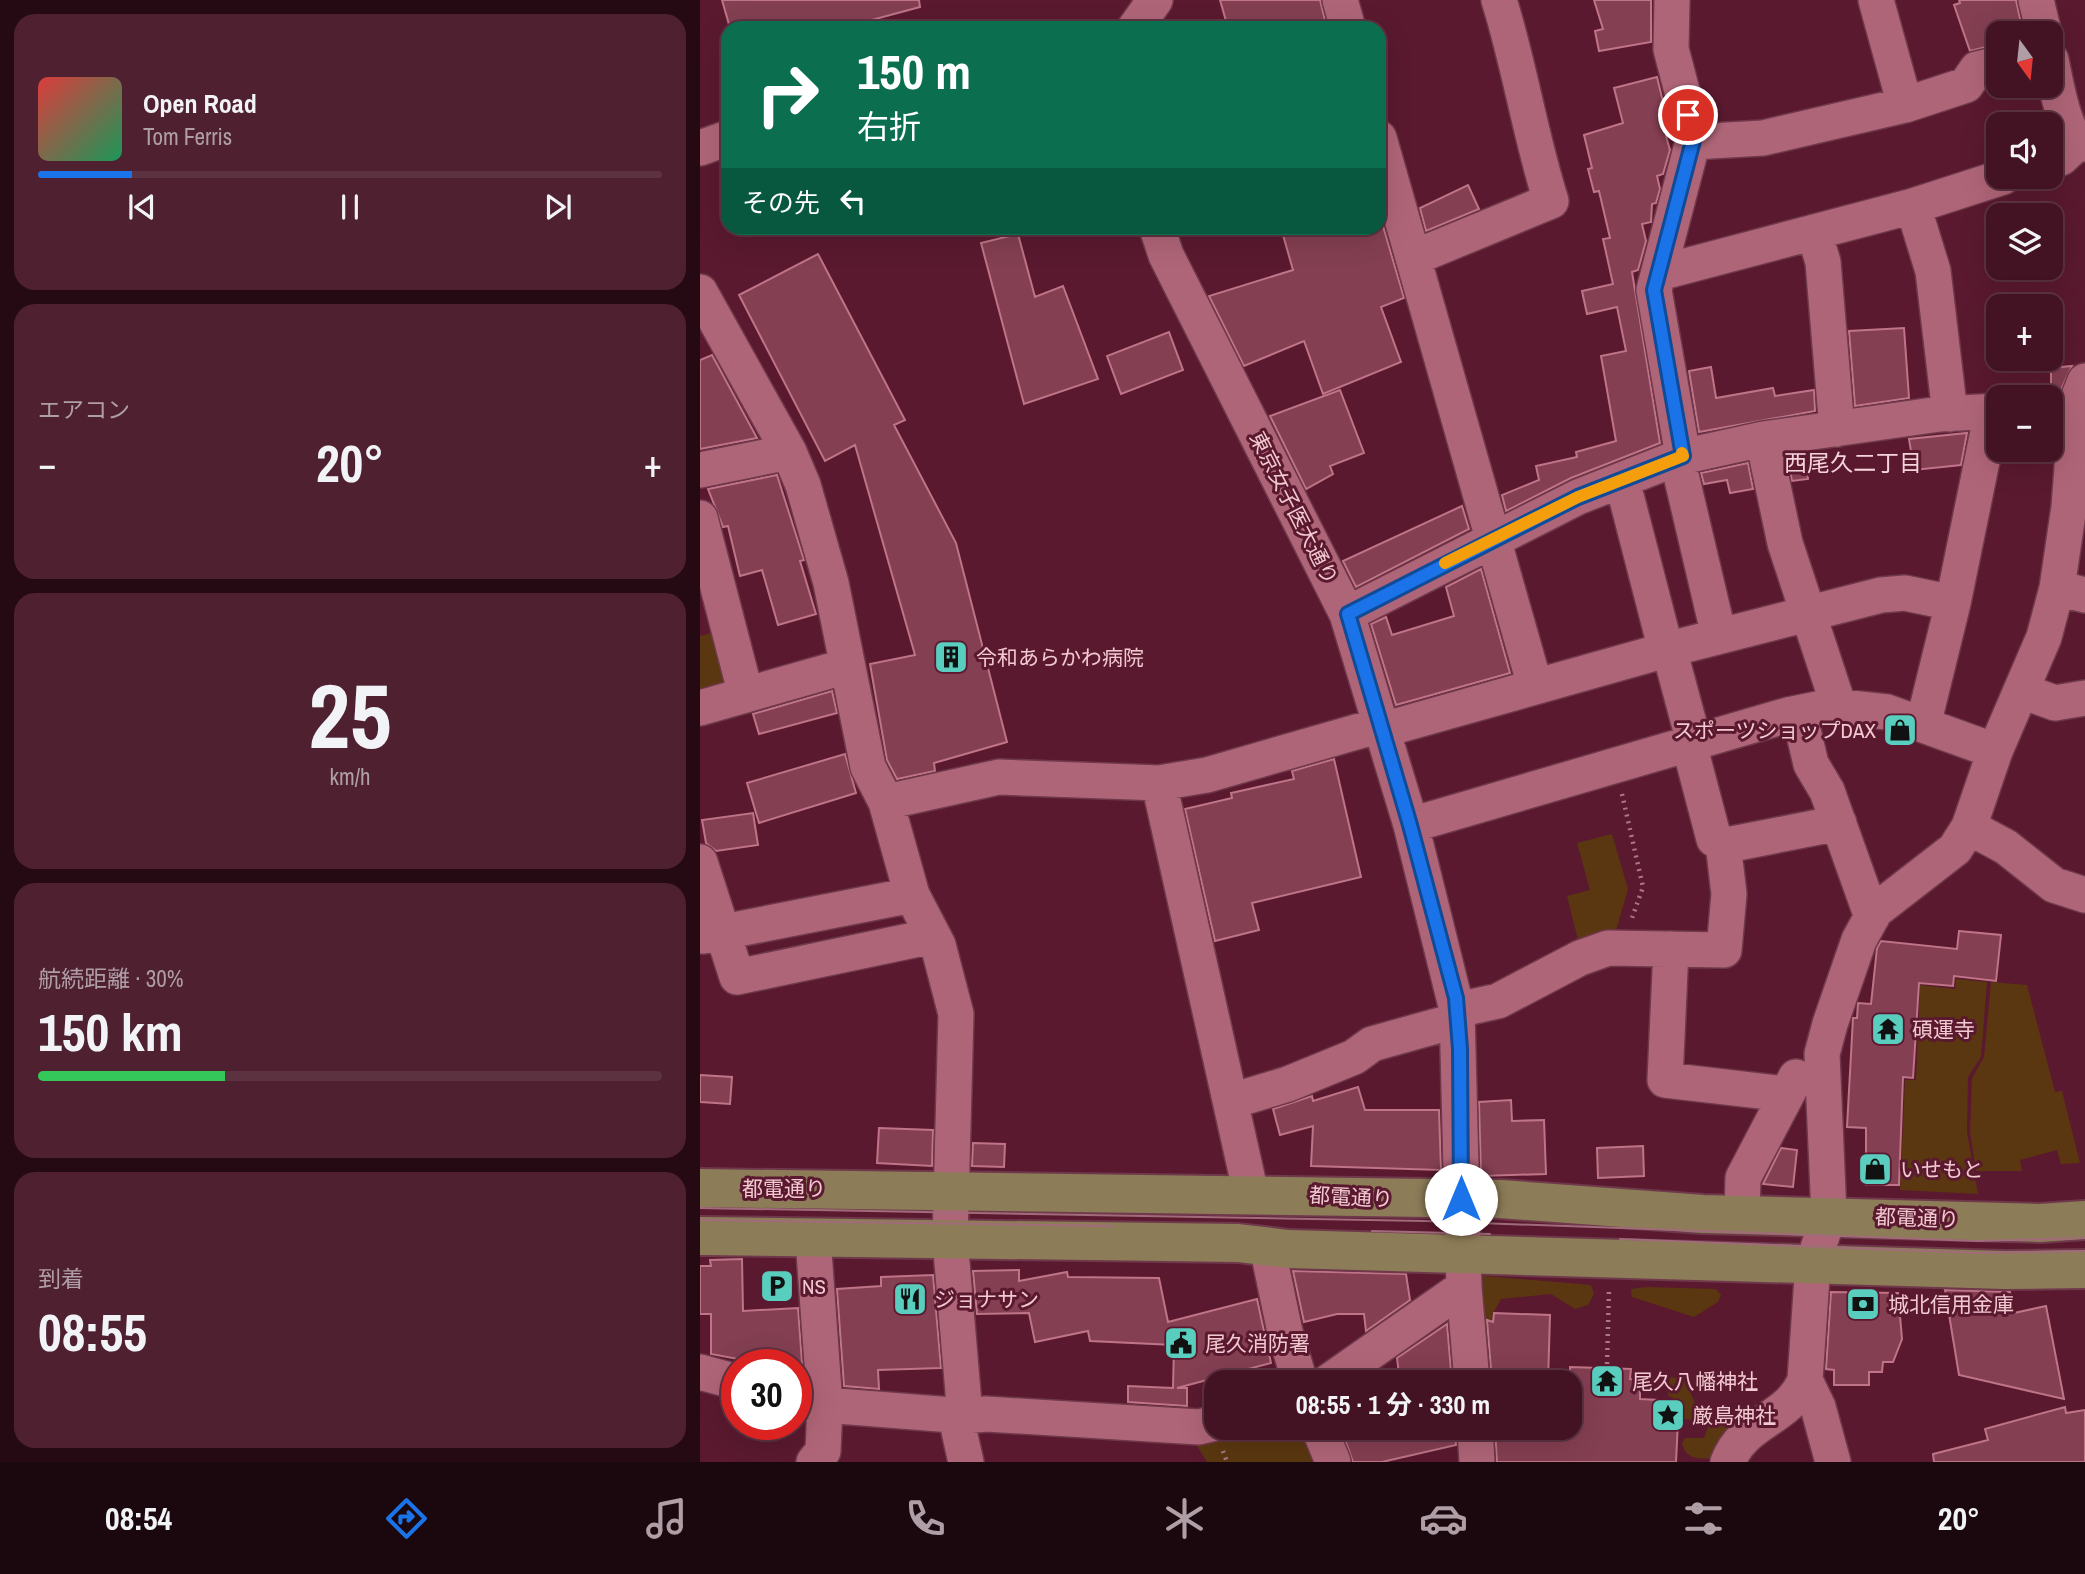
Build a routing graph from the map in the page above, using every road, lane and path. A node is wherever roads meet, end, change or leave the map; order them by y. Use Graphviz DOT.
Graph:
graph roads {
  1 [pos="1340,0"];
  2 [pos="1499,0"];
  3 [pos="1672,0"];
  4 [pos="1876,0"];
  5 [pos="2036,0"];
  6 [pos="1346,21"];
  7 [pos="2041,21"];
  8 [pos="1986,67"];
  9 [pos="2061,98"];
  10 [pos="1905,105"];
  11 [pos="721,140"];
  12 [pos="1693,142"];
  13 [pos="700,148"];
  14 [pos="2071,149"];
  15 [pos="1386,163"];
  16 [pos="1986,182"];
  17 [pos="1913,206"];
  18 [pos="1814,232"];
  19 [pos="1160,235"];
  20 [pos="1413,258"];
  21 [pos="1659,273"];
  22 [pos="700,292"];
  23 [pos="712,342"];
  24 [pos="2071,396"];
  25 [pos="1986,412"];
  26 [pos="1950,414"];
  27 [pos="1837,429"];
  28 [pos="1763,439"];
  29 [pos="789,452"];
  30 [pos="1986,452"];
  31 [pos="1680,457"];
  32 [pos="700,470"];
  33 [pos="1622,480"];
  34 [pos="700,518"];
  35 [pos="1494,538"];
  36 [pos="2071,592"];
  37 [pos="1953,603"];
  38 [pos="1807,613"];
  39 [pos="1348,614"];
  40 [pos="1719,636"];
  41 [pos="1667,650"];
  42 [pos="847,666"];
  43 [pos="1535,686"];
  44 [pos="2022,691"];
  45 [pos="746,695"];
  46 [pos="2085,698"];
  47 [pos="1839,707"];
  48 [pos="700,708"];
  49 [pos="1799,713"];
  50 [pos="1923,725"];
  51 [pos="1381,727"];
  52 [pos="1692,743"];
  53 [pos="1995,751"];
  54 [pos="1615,765"];
  55 [pos="1159,783"];
  56 [pos="886,802"];
  57 [pos="1839,823"];
  58 [pos="1410,825"];
  59 [pos="1969,827"];
  60 [pos="1723,843"];
  61 [pos="700,862"];
  62 [pos="912,895"];
  63 [pos="2085,895"];
  64 [pos="1872,917"];
  65 [pos="712,934"];
  66 [pos="933,936"];
  67 [pos="1621,948"];
  68 [pos="1671,949"];
  69 [pos="1458,1015"];
  70 [pos="1830,1024"];
  71 [pos="1786,1094"];
  72 [pos="1232,1101"];
  73 [pos="700,1188"];
  74 [pos="950,1189"];
  75 [pos="1251,1194"];
  76 [pos="1461,1199"];
  77 [pos="1742,1213"];
  78 [pos="1829,1215"];
  79 [pos="2085,1220"];
  80 [pos="700,1236"];
  81 [pos="813,1238"];
  82 [pos="950,1239"];
  83 [pos="1267,1247"];
  84 [pos="1812,1263"];
  85 [pos="2085,1269"];
  86 [pos="1464,1270"];
  87 [pos="1609,1278"];
  88 [pos="812,1349"];
  89 [pos="1607,1364"];
  90 [pos="1296,1370"];
  91 [pos="1343,1370"];
  92 [pos="1471,1370"];
  93 [pos="700,1372"];
  94 [pos="721,1378"];
  95 [pos="1805,1380"];
  96 [pos="812,1401"];
  97 [pos="812,1405"];
  98 [pos="965,1416"];
  99 [pos="1204,1426"];
  100 [pos="1324,1440"];
  101 [pos="1476,1440"];
  102 [pos="814,1462"];
  103 [pos="966,1462"];
  104 [pos="1333,1462"];
  105 [pos="1478,1462"];
  106 [pos="1728,1462"];
  107 [pos="1833,1462"];
  1 -- 6 [label="street"];
  2 -- 20 [label="street"];
  3 -- 12 [label="street"];
  4 -- 10 [label="street"];
  5 -- 7 [label="street"];
  8 -- 10 [label="street"];
  9 -- 14 [label="street"];
  10 -- 12 [label="street"];
  11 -- 13 [label="street"];
  12 -- 21 [label="street"];
  15 -- 20 [label="street"];
  16 -- 17 [label="street"];
  17 -- 18 [label="street"];
  17 -- 26 [label="street"];
  18 -- 21 [label="street"];
  18 -- 27 [label="street"];
  19 -- 39 [label="street, 東京女子医大通り"];
  20 -- 35 [label="street"];
  21 -- 31 [label="street"];
  22 -- 23 [label="street"];
  23 -- 29 [label="street"];
  24 -- 36 [label="street"];
  25 -- 26 [label="street"];
  26 -- 27 [label="street"];
  27 -- 28 [label="street"];
  28 -- 31 [label="street"];
  28 -- 38 [label="street"];
  29 -- 32 [label="street"];
  29 -- 42 [label="street"];
  30 -- 37 [label="street"];
  31 -- 33 [label="street"];
  31 -- 40 [label="street"];
  33 -- 35 [label="street"];
  33 -- 41 [label="street"];
  34 -- 45 [label="street"];
  35 -- 39 [label="street"];
  35 -- 43 [label="street"];
  36 -- 44 [label="street"];
  37 -- 38 [label="street"];
  37 -- 50 [label="street"];
  38 -- 40 [label="street"];
  38 -- 47 [label="street"];
  39 -- 51 [label="street, 東京女子医大通り"];
  40 -- 41 [label="street"];
  41 -- 43 [label="street"];
  41 -- 52 [label="street"];
  42 -- 45 [label="street"];
  42 -- 56 [label="street"];
  43 -- 51 [label="street"];
  44 -- 46 [label="street"];
  44 -- 53 [label="street"];
  45 -- 48 [label="street"];
  47 -- 49 [label="street"];
  47 -- 50 [label="street"];
  49 -- 52 [label="street"];
  49 -- 57 [label="street"];
  50 -- 53 [label="street"];
  51 -- 55 [label="street"];
  51 -- 58 [label="street, 東京女子医大通り"];
  52 -- 54 [label="street"];
  52 -- 60 [label="street"];
  53 -- 59 [label="street"];
  54 -- 58 [label="street"];
  54 -- 67 [label="path"];
  55 -- 56 [label="street"];
  55 -- 72 [label="street"];
  56 -- 62 [label="street"];
  57 -- 60 [label="street"];
  57 -- 64 [label="street"];
  58 -- 69 [label="street, 東京女子医大通り"];
  59 -- 63 [label="street"];
  59 -- 64 [label="street"];
  60 -- 68 [label="street"];
  61 -- 65 [label="street"];
  62 -- 65 [label="street"];
  62 -- 66 [label="street"];
  64 -- 70 [label="street"];
  65 -- 66 [label="street"];
  66 -- 74 [label="street"];
  67 -- 68 [label="street"];
  67 -- 69 [label="street"];
  68 -- 71 [label="street"];
  69 -- 72 [label="street"];
  69 -- 76 [label="street, 東京女子医大通り"];
  70 -- 71 [label="street"];
  70 -- 78 [label="street"];
  71 -- 77 [label="street"];
  72 -- 75 [label="street"];
  73 -- 74 [label="main road, 都電通り"];
  74 -- 75 [label="main road, 都電通り"];
  74 -- 82 [label="street"];
  75 -- 76 [label="main road, 都電通り"];
  76 -- 77 [label="main road, 都電通り"];
  76 -- 86 [label="street, 東京女子医大通り"];
  77 -- 78 [label="main road, 都電通り"];
  78 -- 79 [label="main road, 都電通り"];
  78 -- 84 [label="street"];
  80 -- 81 [label="main road"];
  81 -- 82 [label="main road"];
  81 -- 88 [label="street"];
  82 -- 83 [label="main road"];
  82 -- 98 [label="street"];
  83 -- 86 [label="main road"];
  83 -- 90 [label="street"];
  84 -- 85 [label="main road"];
  84 -- 86 [label="main road"];
  84 -- 95 [label="street"];
  86 -- 91 [label="street"];
  86 -- 92 [label="street, 東京女子医大通り"];
  87 -- 89 [label="path"];
  93 -- 94 [label="street"];
  95 -- 106 [label="street"];
  95 -- 107 [label="street"];
  96 -- 98 [label="street"];
  97 -- 102 [label="street"];
  98 -- 99 [label="street"];
  98 -- 103 [label="street"];
  100 -- 104 [label="street"];
  101 -- 105 [label="street"];
}
